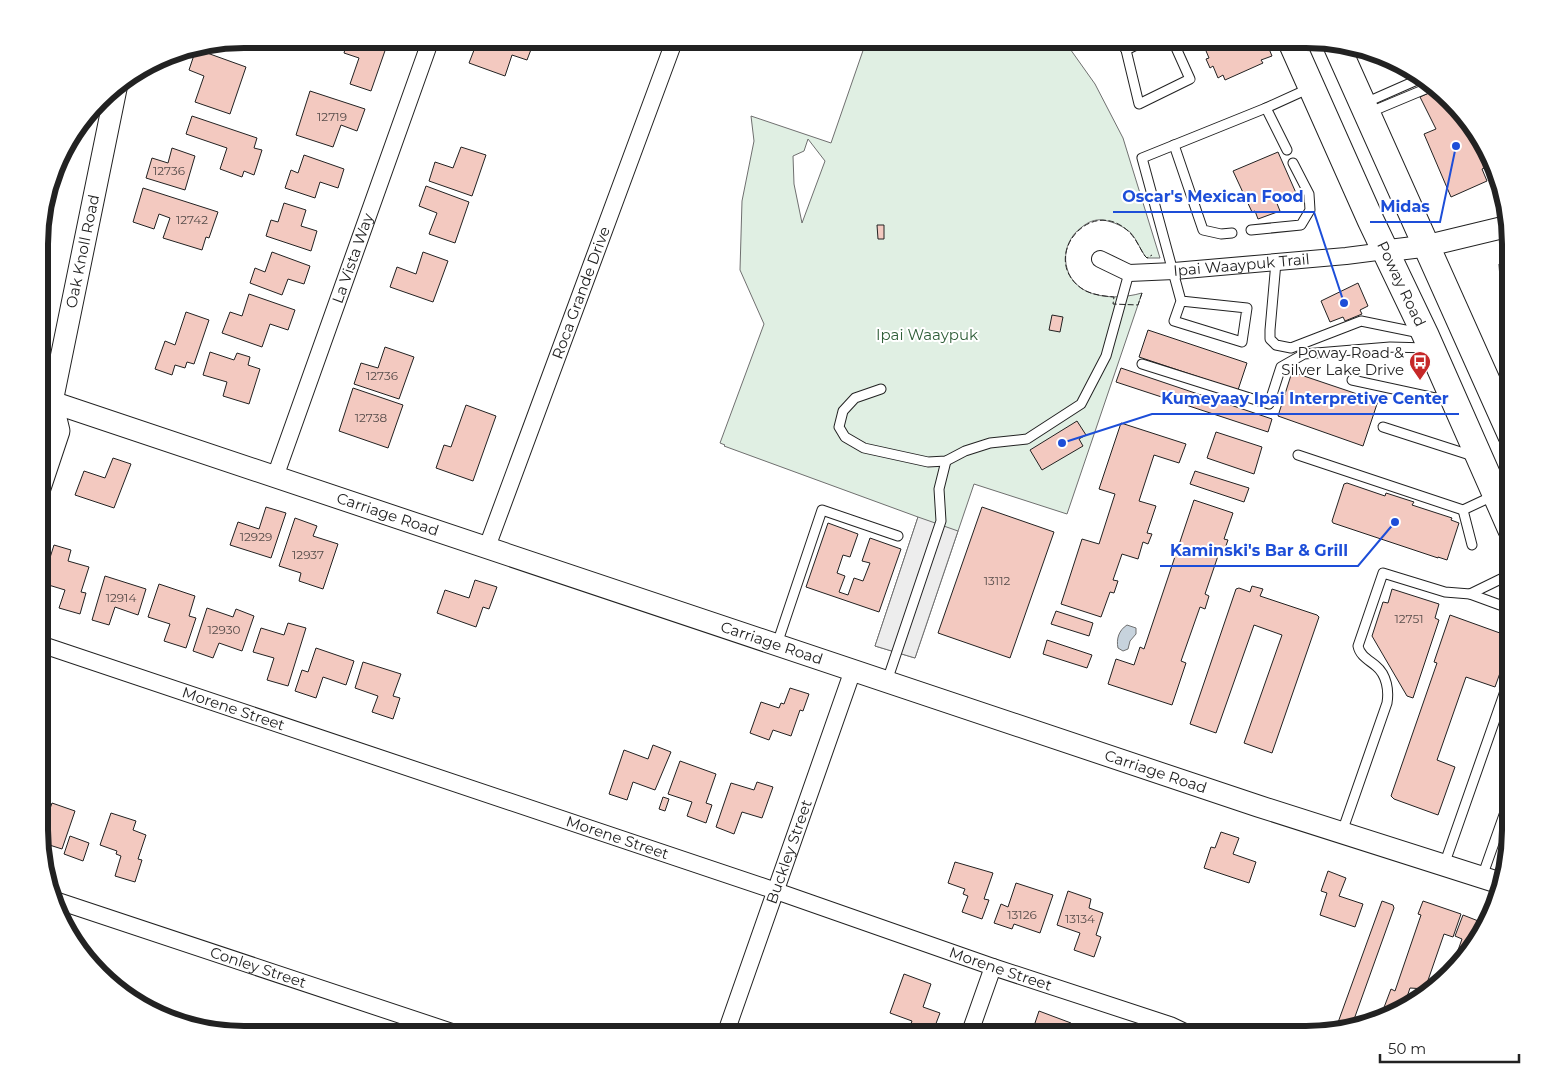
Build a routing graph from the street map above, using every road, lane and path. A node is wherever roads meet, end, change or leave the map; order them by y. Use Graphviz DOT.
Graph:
graph roads {
  1 [pos="428,48"];
  2 [pos="671,48"];
  3 [pos="1130,48"];
  4 [pos="1176,48"];
  5 [pos="1294,48"];
  6 [pos="1126,50"];
  7 [pos="1339,50"];
  8 [pos="1416,81"];
  9 [pos="1311,88"];
  10 [pos="1426,88"];
  11 [pos="114,96"];
  12 [pos="1266,108"];
  13 [pos="1365,108"];
  14 [pos="1174,145"];
  15 [pos="1287,150"];
  16 [pos="1293,163"];
  17 [pos="1502,228"];
  18 [pos="1251,230"];
  19 [pos="1232,233"];
  20 [pos="1426,246"];
  21 [pos="1385,251"];
  22 [pos="1100,259"];
  23 [pos="1276,262"];
  24 [pos="1174,271"];
  25 [pos="1129,272"];
  26 [pos="1181,301"];
  27 [pos="1428,341"];
  28 [pos="1142,364"];
  29 [pos="1352,380"];
  30 [pos="48,387"];
  31 [pos="881,389"];
  32 [pos="1454,402"];
  33 [pos="48,406"];
  34 [pos="1502,409"];
  35 [pos="48,412"];
  36 [pos="1383,427"];
  37 [pos="1298,456"];
  38 [pos="1478,457"];
  39 [pos="946,462"];
  40 [pos="48,464"];
  41 [pos="275,477"];
  42 [pos="1495,495"];
  43 [pos="1463,510"];
  44 [pos="1502,510"];
  45 [pos="898,536"];
  46 [pos="1472,545"];
  47 [pos="487,547"];
  48 [pos="1502,578"];
  49 [pos="1470,594"];
  50 [pos="1502,606"];
  51 [pos="777,645"];
  52 [pos="48,647"];
  53 [pos="852,670"];
  54 [pos="887,681"];
  55 [pos="1502,700"];
  56 [pos="1502,820"];
  57 [pos="1342,832"];
  58 [pos="1444,864"];
  59 [pos="1482,877"];
  60 [pos="1496,882"];
  61 [pos="776,891"];
  62 [pos="61,902"];
  63 [pos="994,967"];
  64 [pos="434,1026"];
  65 [pos="728,1026"];
  66 [pos="972,1026"];
  67 [pos="1172,1026"];
  1 -- 41 [label="street, La Vista Way"];
  2 -- 47 [label="street, Roca Grande Drive"];
  3 -- 6 [label="lane"];
  4 -- 6 [label="lane"];
  5 -- 9 [label="main road, Poway Road"];
  7 -- 13 [label="main road"];
  8 -- 13 [label="lane"];
  9 -- 12 [label="lane"];
  9 -- 21 [label="main road, Poway Road"];
  10 -- 13 [label="lane"];
  11 -- 30 [label="street, Oak Knoll Road"];
  12 -- 14 [label="lane"];
  12 -- 15 [label="lane"];
  13 -- 20 [label="main road"];
  14 -- 19 [label="lane"];
  14 -- 24 [label="lane"];
  16 -- 18 [label="lane"];
  17 -- 20 [label="street"];
  20 -- 21 [label="street"];
  20 -- 34 [label="main road"];
  21 -- 23 [label="street, Ipai Waaypuk Trail"];
  21 -- 27 [label="main road, Poway Road"];
  22 -- 25 [label="street, Ipai Waaypuk Trail"];
  23 -- 24 [label="street, Ipai Waaypuk Trail"];
  23 -- 27 [label="lane"];
  24 -- 25 [label="street, Ipai Waaypuk Trail"];
  24 -- 26 [label="lane"];
  25 -- 39 [label="lane"];
  26 -- 26 [label="lane"];
  27 -- 28 [label="lane"];
  27 -- 32 [label="main road, Poway Road"];
  29 -- 32 [label="lane"];
  31 -- 39 [label="lane"];
  32 -- 38 [label="main road, Poway Road"];
  33 -- 41 [label="street, Carriage Road"];
  35 -- 40 [label="street"];
  36 -- 38 [label="lane"];
  37 -- 43 [label="lane"];
  38 -- 42 [label="main road, Poway Road"];
  39 -- 54 [label="lane"];
  41 -- 47 [label="street, Carriage Road"];
  42 -- 43 [label="lane"];
  42 -- 44 [label="main road, Poway Road"];
  43 -- 46 [label="lane"];
  45 -- 51 [label="lane"];
  47 -- 51 [label="street, Carriage Road"];
  48 -- 49 [label="lane"];
  49 -- 50 [label="lane"];
  49 -- 57 [label="lane"];
  51 -- 53 [label="street, Carriage Road"];
  52 -- 61 [label="street, Morene Street"];
  53 -- 54 [label="street, Carriage Road"];
  53 -- 61 [label="street, Buckley Street"];
  54 -- 57 [label="street, Carriage Road"];
  55 -- 58 [label="lane"];
  56 -- 59 [label="lane"];
  57 -- 58 [label="street, Carriage Road"];
  58 -- 59 [label="street, Carriage Road"];
  59 -- 60 [label="street, Carriage Road"];
  61 -- 63 [label="street, Morene Street"];
  61 -- 65 [label="street, Buckley Street"];
  62 -- 64 [label="street, Conley Street"];
  63 -- 66 [label="street"];
  63 -- 67 [label="street, Morene Street"];
}
